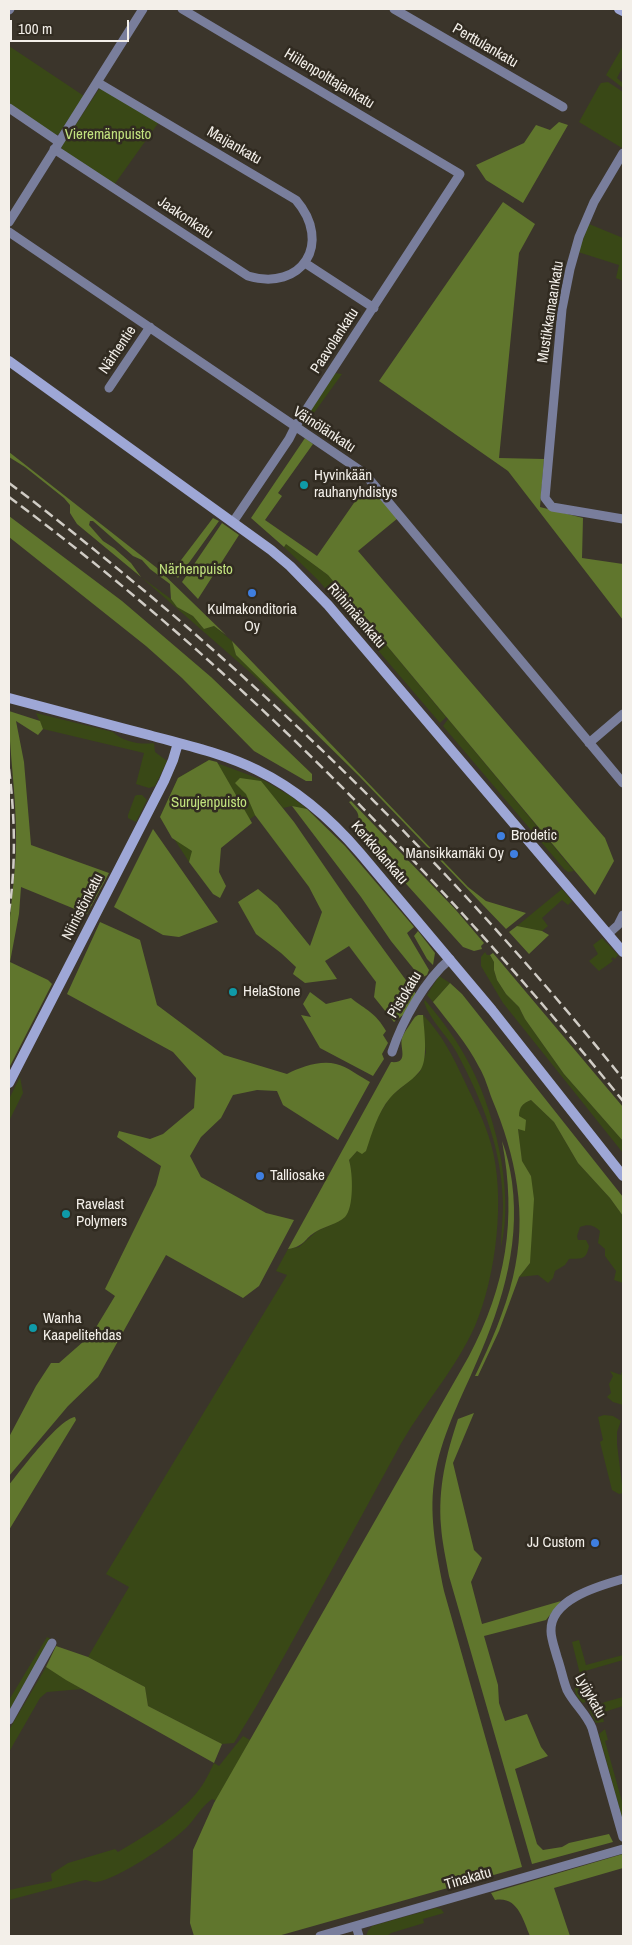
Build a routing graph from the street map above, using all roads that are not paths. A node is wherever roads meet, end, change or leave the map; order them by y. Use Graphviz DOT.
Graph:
graph roads {
  1 [pos="143,9"];
  2 [pos="182,9"];
  3 [pos="394,9"];
  4 [pos="619,9"];
  5 [pos="623,12"];
  6 [pos="97,82"];
  7 [pos="563,107"];
  8 [pos="9,108"];
  9 [pos="56,145"];
  10 [pos="623,153"];
  11 [pos="460,174"];
  12 [pos="9,222"];
  13 [pos="9,232"];
  14 [pos="305,263"];
  15 [pos="374,308"];
  16 [pos="150,327"];
  17 [pos="9,361"];
  18 [pos="109,388"];
  19 [pos="295,427"];
  20 [pos="623,519"];
  21 [pos="233,522"];
  22 [pos="9,698"];
  23 [pos="623,714"];
  24 [pos="178,743"];
  25 [pos="589,743"];
  26 [pos="623,784"];
  27 [pos="623,915"];
  28 [pos="608,934"];
  29 [pos="623,952"];
  30 [pos="450,959"];
  31 [pos="392,1052"];
  32 [pos="9,1082"];
  33 [pos="623,1176"];
  34 [pos="623,1579"];
  35 [pos="52,1643"];
  36 [pos="9,1720"];
  37 [pos="623,1838"];
  38 [pos="623,1849"];
  39 [pos="356,1926"];
  40 [pos="320,1936"];
  41 [pos="359,1936"];
  1 -- 6 [label="street"];
  2 -- 11 [label="street, Hiilenpolttajankatu"];
  3 -- 7 [label="street, Perttulankatu"];
  4 -- 5 [label="street"];
  6 -- 9 [label="street"];
  6 -- 14 [label="street, Maijankatu"];
  8 -- 9 [label="street"];
  9 -- 12 [label="street"];
  9 -- 14 [label="street, Jaakonkatu"];
  10 -- 20 [label="street, Mustikkamaankatu"];
  11 -- 15 [label="street, Paavolankatu"];
  13 -- 16 [label="street, Väinölänkatu"];
  14 -- 15 [label="street"];
  15 -- 19 [label="street, Paavolankatu"];
  16 -- 18 [label="street, Närhentie"];
  16 -- 19 [label="street, Väinölänkatu"];
  17 -- 21 [label="street, Riihimäenkatu"];
  19 -- 21 [label="street, Paavolankatu"];
  19 -- 25 [label="street, Väinölänkatu"];
  21 -- 28 [label="street, Riihimäenkatu"];
  22 -- 24 [label="street, Kerkkolankatu"];
  23 -- 25 [label="street"];
  24 -- 30 [label="street, Kerkkolankatu"];
  24 -- 32 [label="street, Niinistönkatu"];
  25 -- 26 [label="street, Väinölänkatu"];
  27 -- 28 [label="street"];
  28 -- 29 [label="street, Riihimäenkatu"];
  30 -- 31 [label="street, Pistokatu"];
  30 -- 33 [label="street, Kerkkolankatu"];
  34 -- 37 [label="street, Lyijykatu"];
  35 -- 36 [label="street"];
  38 -- 39 [label="street, Tinakatu"];
  39 -- 40 [label="street, Tinakatu"];
  39 -- 41 [label="street"];
}
